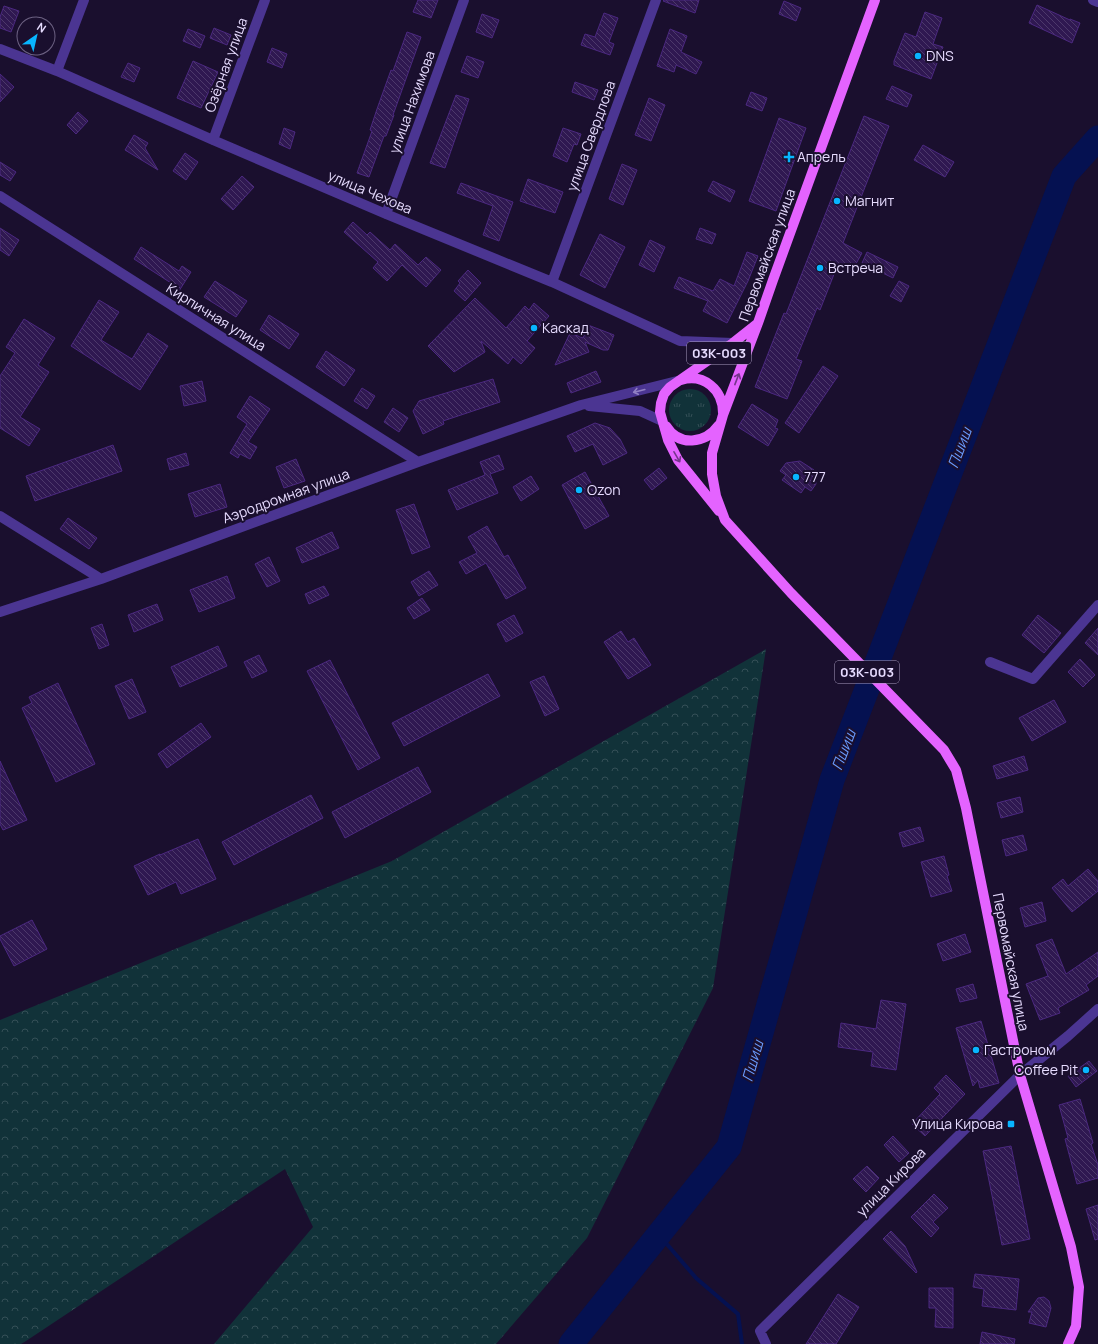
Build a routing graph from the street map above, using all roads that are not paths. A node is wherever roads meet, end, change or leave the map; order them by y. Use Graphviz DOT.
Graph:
graph roads {
  1 [pos="84,0"];
  2 [pos="265,0"];
  3 [pos="464,0"];
  4 [pos="656,0"];
  5 [pos="875,0"];
  6 [pos="1093,0"];
  7 [pos="1098,2"];
  8 [pos="0,49"];
  9 [pos="57,71"];
  10 [pos="213,140"];
  11 [pos="0,196"];
  12 [pos="386,214"];
  13 [pos="552,282"];
  14 [pos="758,323"];
  15 [pos="734,343"];
  16 [pos="677,381"];
  17 [pos="581,405"];
  18 [pos="721,419"];
  19 [pos="662,421"];
  20 [pos="418,462"];
  21 [pos="0,516"];
  22 [pos="725,520"];
  23 [pos="101,579"];
  24 [pos="1098,605"];
  25 [pos="0,612"];
  26 [pos="990,662"];
  27 [pos="1098,1009"];
  28 [pos="1020,1075"];
  29 [pos="766,1344"];
  30 [pos="1068,1344"];
  1 -- 9 [label="street"];
  2 -- 10 [label="street, Озёрная улица"];
  3 -- 12 [label="street, улица Нахимова"];
  4 -- 13 [label="street, улица Свердлова"];
  5 -- 14 [label="main road, Первомайская улица / 03К-003"];
  6 -- 7 [label="street"];
  8 -- 9 [label="street, улица Чехова"];
  9 -- 10 [label="street, улица Чехова"];
  10 -- 12 [label="street, улица Чехова"];
  11 -- 20 [label="street, Кирпичная улица"];
  12 -- 13 [label="street, улица Чехова"];
  13 -- 15 [label="street, улица Чехова"];
  14 -- 15 [label="main road, 03К-003"];
  18 -- 14 [label="main road, Первомайская улица / 03К-003, one-way"];
  15 -- 16 [label="main road, 03К-003"];
  16 -- 17 [label="street, Аэродромная улица, one-way"];
  16 -- 18 [label="main road"];
  16 -- 19 [label="main road, 03К-003"];
  17 -- 19 [label="street, Аэродромная улица"];
  17 -- 20 [label="street, Аэродромная улица"];
  18 -- 19 [label="main road"];
  18 -- 22 [label="main road, Первомайская улица / 03К-003"];
  19 -- 22 [label="main road, 03К-003, one-way"];
  20 -- 23 [label="street, Аэродромная улица"];
  21 -- 23 [label="street"];
  22 -- 28 [label="main road, Первомайская улица / 03К-003"];
  23 -- 25 [label="street, Аэродромная улица"];
  24 -- 26 [label="street"];
  27 -- 28 [label="street, улица Кирова"];
  28 -- 29 [label="street, улица Кирова"];
  28 -- 30 [label="main road, Первомайская улица / 03К-003"];
}
